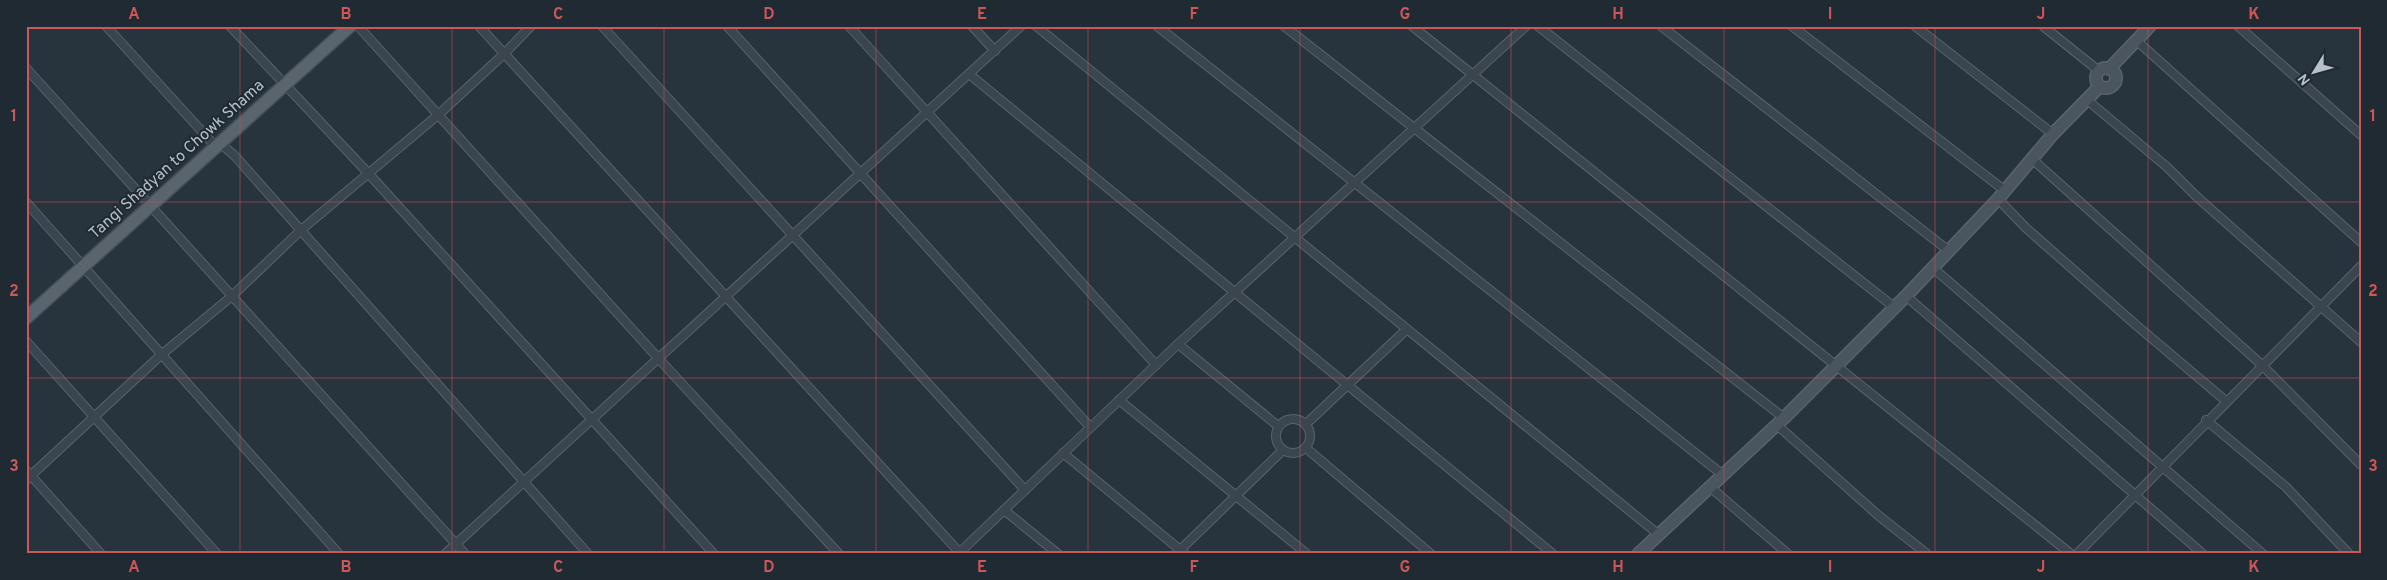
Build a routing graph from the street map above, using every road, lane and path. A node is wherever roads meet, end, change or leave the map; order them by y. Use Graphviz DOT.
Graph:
graph roads {
  1 [pos="106,26"];
  2 [pos="230,26"];
  3 [pos="350,26"];
  4 [pos="358,26"];
  5 [pos="479,26"];
  6 [pos="531,26"];
  7 [pos="602,26"];
  8 [pos="727,26"];
  9 [pos="849,26"];
  10 [pos="972,26"];
  11 [pos="1021,26"];
  12 [pos="1036,26"];
  13 [pos="1157,26"];
  14 [pos="1284,26"];
  15 [pos="1412,26"];
  16 [pos="1526,26"];
  17 [pos="1538,26"];
  18 [pos="1661,26"];
  19 [pos="1792,26"];
  20 [pos="1915,26"];
  21 [pos="2043,26"];
  22 [pos="2150,26"];
  23 [pos="2238,26"];
  24 [pos="2137,41"];
  25 [pos="994,51"];
  26 [pos="504,54"];
  27 [pos="26,68"];
  28 [pos="2104,70"];
  29 [pos="969,74"];
  30 [pos="1473,74"];
  31 [pos="284,86"];
  32 [pos="2100,86"];
  33 [pos="2086,99"];
  34 [pos="927,112"];
  35 [pos="438,115"];
  36 [pos="1414,128"];
  37 [pos="2053,134"];
  38 [pos="2361,136"];
  39 [pos="219,146"];
  40 [pos="2032,159"];
  41 [pos="369,174"];
  42 [pos="860,174"];
  43 [pos="1354,183"];
  44 [pos="2001,194"];
  45 [pos="26,202"];
  46 [pos="152,206"];
  47 [pos="301,230"];
  48 [pos="793,235"];
  49 [pos="1294,238"];
  50 [pos="2361,242"];
  51 [pos="1949,250"];
  52 [pos="85,266"];
  53 [pos="2361,266"];
  54 [pos="1932,267"];
  55 [pos="1234,292"];
  56 [pos="232,296"];
  57 [pos="726,296"];
  58 [pos="1906,296"];
  59 [pos="1894,307"];
  60 [pos="2321,307"];
  61 [pos="26,318"];
  62 [pos="1407,329"];
  63 [pos="26,341"];
  64 [pos="2361,342"];
  65 [pos="1178,344"];
  66 [pos="161,355"];
  67 [pos="658,358"];
  68 [pos="1156,364"];
  69 [pos="1837,365"];
  70 [pos="2262,365"];
  71 [pos="1348,385"];
  72 [pos="1119,400"];
  73 [pos="2226,401"];
  74 [pos="94,417"];
  75 [pos="592,419"];
  76 [pos="2206,420"];
  77 [pos="1780,422"];
  78 [pos="1306,424"];
  79 [pos="1278,426"];
  80 [pos="1090,427"];
  81 [pos="1306,448"];
  82 [pos="1283,450"];
  83 [pos="1063,453"];
  84 [pos="2162,465"];
  85 [pos="2361,465"];
  86 [pos="28,475"];
  87 [pos="1723,475"];
  88 [pos="523,482"];
  89 [pos="1710,487"];
  90 [pos="1024,490"];
  91 [pos="2135,494"];
  92 [pos="1236,495"];
  93 [pos="1004,510"];
  94 [pos="1658,534"];
  95 [pos="456,544"];
  96 [pos="1180,552"];
  97 [pos="1643,552"];
  98 [pos="958,553"];
  99 [pos="101,554"];
  100 [pos="217,554"];
  101 [pos="339,554"];
  102 [pos="445,554"];
  103 [pos="465,554"];
  104 [pos="588,554"];
  105 [pos="714,554"];
  106 [pos="840,554"];
  107 [pos="1058,554"];
  108 [pos="1307,554"];
  109 [pos="1431,554"];
  110 [pos="1553,554"];
  111 [pos="1788,554"];
  112 [pos="1926,554"];
  113 [pos="2071,554"];
  114 [pos="2076,554"];
  115 [pos="2203,554"];
  116 [pos="2264,554"];
  117 [pos="2350,554"];
  1 -- 39 [label="street"];
  2 -- 31 [label="street"];
  3 -- 31 [label="main road, Tangi Shadyan to Chowk Shama"];
  4 -- 35 [label="street"];
  5 -- 26 [label="street"];
  6 -- 26 [label="street"];
  7 -- 48 [label="street"];
  8 -- 42 [label="street"];
  9 -- 34 [label="street"];
  10 -- 25 [label="street"];
  11 -- 25 [label="street"];
  12 -- 49 [label="street"];
  13 -- 43 [label="street"];
  14 -- 36 [label="street"];
  15 -- 30 [label="street"];
  16 -- 30 [label="street"];
  17 -- 59 [label="street"];
  18 -- 51 [label="street"];
  19 -- 44 [label="street"];
  20 -- 37 [label="street"];
  21 -- 28 [label="street"];
  22 -- 24 [label="main road"];
  23 -- 38 [label="street"];
  24 -- 28 [label="main road"];
  24 -- 50 [label="street"];
  25 -- 29 [label="street"];
  26 -- 35 [label="street"];
  26 -- 57 [label="street"];
  27 -- 46 [label="street"];
  28 -- 32 [label="main road"];
  28 -- 32 [label="main road"];
  29 -- 34 [label="street"];
  29 -- 55 [label="street"];
  30 -- 36 [label="street"];
  30 -- 69 [label="street"];
  31 -- 39 [label="main road, Tangi Shadyan to Chowk Shama"];
  31 -- 41 [label="street"];
  32 -- 33 [label="main road"];
  33 -- 37 [label="main road"];
  33 -- 60 [label="street"];
  34 -- 42 [label="street"];
  34 -- 68 [label="street"];
  35 -- 41 [label="street"];
  35 -- 67 [label="street"];
  36 -- 43 [label="street"];
  36 -- 77 [label="street"];
  37 -- 40 [label="main road"];
  39 -- 46 [label="main road, Tangi Shadyan to Chowk Shama"];
  39 -- 47 [label="street"];
  40 -- 44 [label="main road"];
  40 -- 70 [label="street"];
  41 -- 47 [label="street"];
  41 -- 75 [label="street"];
  42 -- 48 [label="street"];
  42 -- 80 [label="street"];
  43 -- 49 [label="street"];
  43 -- 87 [label="street"];
  44 -- 51 [label="main road"];
  44 -- 73 [label="street"];
  45 -- 52 [label="street"];
  46 -- 52 [label="main road, Tangi Shadyan to Chowk Shama"];
  46 -- 56 [label="street"];
  47 -- 56 [label="street"];
  47 -- 88 [label="street"];
  48 -- 57 [label="street"];
  48 -- 90 [label="street"];
  49 -- 55 [label="street"];
  49 -- 62 [label="street"];
  51 -- 54 [label="main road"];
  52 -- 61 [label="main road, Tangi Shadyan to Chowk Shama"];
  52 -- 66 [label="street"];
  53 -- 60 [label="street"];
  54 -- 58 [label="main road"];
  54 -- 84 [label="street"];
  55 -- 65 [label="street"];
  55 -- 71 [label="street"];
  56 -- 66 [label="street"];
  56 -- 95 [label="street"];
  57 -- 67 [label="street"];
  57 -- 98 [label="street"];
  58 -- 59 [label="main road"];
  58 -- 91 [label="street"];
  59 -- 69 [label="main road"];
  60 -- 64 [label="street"];
  60 -- 70 [label="street"];
  62 -- 71 [label="street"];
  62 -- 94 [label="street"];
  63 -- 74 [label="street"];
  65 -- 68 [label="street"];
  65 -- 79 [label="street"];
  66 -- 74 [label="street"];
  66 -- 101 [label="street"];
  67 -- 75 [label="street"];
  67 -- 106 [label="street"];
  68 -- 72 [label="street"];
  69 -- 77 [label="main road"];
  69 -- 113 [label="street"];
  70 -- 73 [label="street"];
  70 -- 85 [label="street"];
  71 -- 78 [label="street"];
  71 -- 110 [label="street"];
  72 -- 80 [label="street"];
  72 -- 92 [label="street"];
  73 -- 76 [label="street"];
  74 -- 86 [label="street"];
  74 -- 100 [label="street"];
  75 -- 88 [label="street"];
  75 -- 105 [label="street"];
  76 -- 84 [label="street"];
  76 -- 117 [label="street"];
  77 -- 87 [label="main road"];
  77 -- 112 [label="street"];
  78 -- 79 [label="street"];
  78 -- 81 [label="street"];
  79 -- 82 [label="street"];
  80 -- 83 [label="street"];
  81 -- 82 [label="street"];
  81 -- 109 [label="street"];
  82 -- 92 [label="street"];
  83 -- 90 [label="street"];
  83 -- 96 [label="street"];
  84 -- 91 [label="street"];
  84 -- 116 [label="street"];
  86 -- 99 [label="street"];
  87 -- 89 [label="main road"];
  88 -- 95 [label="street"];
  88 -- 104 [label="street"];
  89 -- 94 [label="main road"];
  89 -- 111 [label="street"];
  90 -- 93 [label="street"];
  91 -- 114 [label="street"];
  91 -- 115 [label="street"];
  92 -- 96 [label="street"];
  92 -- 108 [label="street"];
  93 -- 98 [label="street"];
  93 -- 107 [label="street"];
  94 -- 97 [label="main road"];
  95 -- 102 [label="street"];
  95 -- 103 [label="street"];
}
